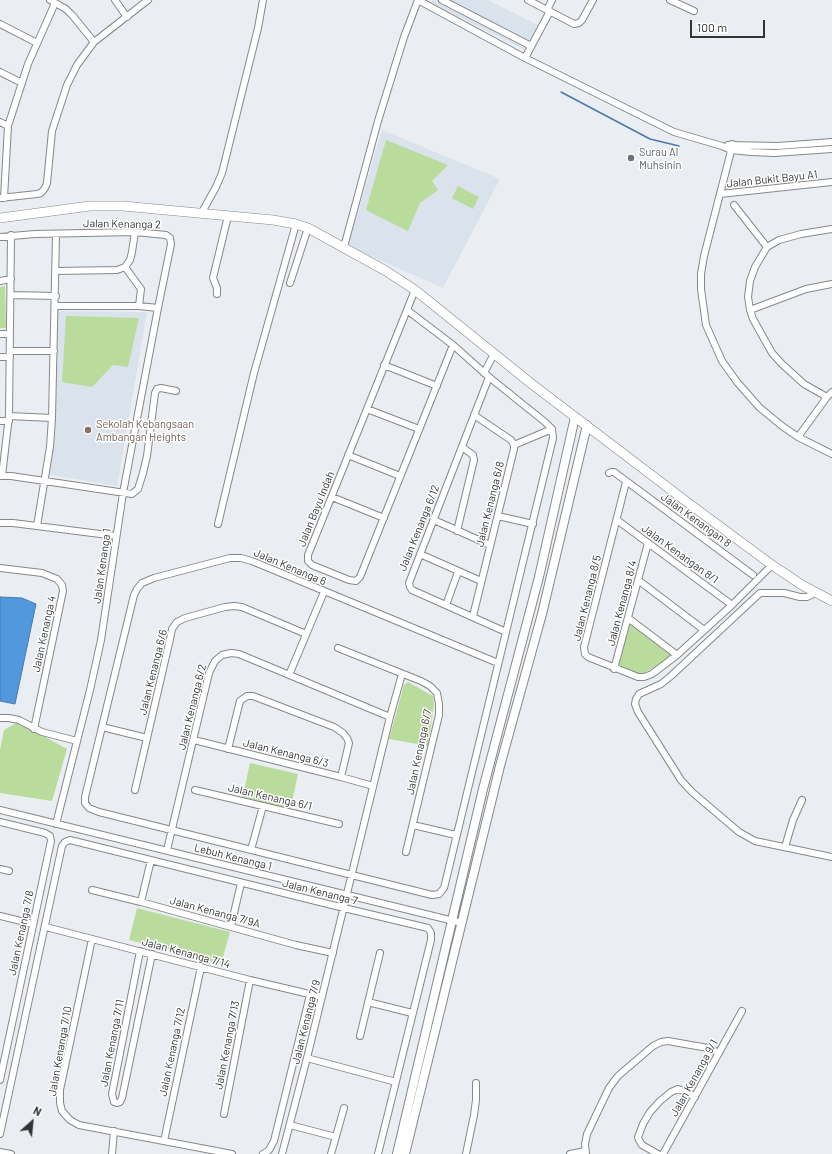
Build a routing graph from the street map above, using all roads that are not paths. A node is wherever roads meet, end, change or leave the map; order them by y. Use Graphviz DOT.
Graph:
graph roads {
  1 [pos="115,0"];
  2 [pos="148,0"];
  3 [pos="263,0"];
  4 [pos="418,0"];
  5 [pos="442,0"];
  6 [pos="528,0"];
  7 [pos="552,0"];
  8 [pos="593,0"];
  9 [pos="670,0"];
  10 [pos="53,1"];
  11 [pos="548,11"];
  12 [pos="694,12"];
  13 [pos="127,17"];
  14 [pos="0,24"];
  15 [pos="94,42"];
  16 [pos="37,43"];
  17 [pos="531,46"];
  18 [pos="525,58"];
  19 [pos="0,72"];
  20 [pos="22,83"];
  21 [pos="0,122"];
  22 [pos="8,126"];
  23 [pos="832,142"];
  24 [pos="731,147"];
  25 [pos="832,150"];
  26 [pos="832,182"];
  27 [pos="720,194"];
  28 [pos="2,198"];
  29 [pos="734,205"];
  30 [pos="201,214"];
  31 [pos="228,216"];
  32 [pos="0,218"];
  33 [pos="296,224"];
  34 [pos="308,228"];
  35 [pos="832,229"];
  36 [pos="135,232"];
  37 [pos="56,234"];
  38 [pos="11,235"];
  39 [pos="0,237"];
  40 [pos="344,247"];
  41 [pos="767,247"];
  42 [pos="125,267"];
  43 [pos="56,271"];
  44 [pos="11,279"];
  45 [pos="0,281"];
  46 [pos="290,283"];
  47 [pos="832,284"];
  48 [pos="415,290"];
  49 [pos="217,294"];
  50 [pos="11,295"];
  51 [pos="56,296"];
  52 [pos="55,306"];
  53 [pos="139,306"];
  54 [pos="158,308"];
  55 [pos="407,310"];
  56 [pos="750,310"];
  57 [pos="0,334"];
  58 [pos="10,334"];
  59 [pos="453,345"];
  60 [pos="54,351"];
  61 [pos="10,354"];
  62 [pos="494,354"];
  63 [pos="0,357"];
  64 [pos="384,365"];
  65 [pos="484,373"];
  66 [pos="489,377"];
  67 [pos="437,386"];
  68 [pos="176,390"];
  69 [pos="832,392"];
  70 [pos="827,397"];
  71 [pos="367,409"];
  72 [pos="474,415"];
  73 [pos="576,417"];
  74 [pos="52,418"];
  75 [pos="9,419"];
  76 [pos="0,421"];
  77 [pos="587,425"];
  78 [pos="420,429"];
  79 [pos="552,429"];
  80 [pos="798,437"];
  81 [pos="514,445"];
  82 [pos="462,447"];
  83 [pos="832,454"];
  84 [pos="348,455"];
  85 [pos="609,473"];
  86 [pos="1,476"];
  87 [pos="400,476"];
  88 [pos="45,482"];
  89 [pos="626,482"];
  90 [pos="123,493"];
  91 [pos="332,497"];
  92 [pos="498,516"];
  93 [pos="384,518"];
  94 [pos="434,520"];
  95 [pos="617,520"];
  96 [pos="0,523"];
  97 [pos="218,524"];
  98 [pos="533,524"];
  99 [pos="37,526"];
  100 [pos="457,531"];
  101 [pos="116,536"];
  102 [pos="648,543"];
  103 [pos="490,545"];
  104 [pos="420,554"];
  105 [pos="772,565"];
  106 [pos="0,568"];
  107 [pos="458,572"];
  108 [pos="754,575"];
  109 [pos="638,580"];
  110 [pos="481,581"];
  111 [pos="324,592"];
  112 [pos="815,593"];
  113 [pos="832,601"];
  114 [pos="446,605"];
  115 [pos="732,605"];
  116 [pos="473,616"];
  117 [pos="628,618"];
  118 [pos="704,630"];
  119 [pos="506,632"];
  120 [pos="306,634"];
  121 [pos="338,648"];
  122 [pos="677,654"];
  123 [pos="498,663"];
  124 [pos="614,669"];
  125 [pos="402,674"];
  126 [pos="289,675"];
  127 [pos="390,717"];
  128 [pos="0,718"];
  129 [pos="102,727"];
  130 [pos="34,729"];
  131 [pos="147,738"];
  132 [pos="194,740"];
  133 [pos="77,741"];
  134 [pos="228,749"];
  135 [pos="341,777"];
  136 [pos="373,786"];
  137 [pos="135,790"];
  138 [pos="195,790"];
  139 [pos="802,800"];
  140 [pos="263,806"];
  141 [pos="0,810"];
  142 [pos="0,822"];
  143 [pos="56,824"];
  144 [pos="339,824"];
  145 [pos="413,825"];
  146 [pos="171,830"];
  147 [pos="456,835"];
  148 [pos="785,848"];
  149 [pos="167,850"];
  150 [pos="251,850"];
  151 [pos="406,852"];
  152 [pos="832,857"];
  153 [pos="152,860"];
  154 [pos="0,869"];
  155 [pos="9,871"];
  156 [pos="352,875"];
  157 [pos="241,882"];
  158 [pos="92,890"];
  159 [pos="347,895"];
  160 [pos="141,902"];
  161 [pos="344,908"];
  162 [pos="0,916"];
  163 [pos="453,920"];
  164 [pos="462,923"];
  165 [pos="33,924"];
  166 [pos="230,926"];
  167 [pos="46,927"];
  168 [pos="92,939"];
  169 [pos="140,951"];
  170 [pos="333,953"];
  171 [pos="380,953"];
  172 [pos="152,954"];
  173 [pos="201,967"];
  174 [pos="250,980"];
  175 [pos="310,995"];
  176 [pos="322,997"];
  177 [pos="368,1002"];
  178 [pos="742,1011"];
  179 [pos="412,1013"];
  180 [pos="360,1036"];
  181 [pos="718,1053"];
  182 [pos="307,1058"];
  183 [pos="0,1080"];
  184 [pos="396,1082"];
  185 [pos="476,1083"];
  186 [pos="695,1096"];
  187 [pos="344,1108"];
  188 [pos="224,1114"];
  189 [pos="290,1125"];
  190 [pos="114,1132"];
  191 [pos="0,1134"];
  192 [pos="336,1137"];
  193 [pos="164,1141"];
  194 [pos="0,1152"];
  195 [pos="585,1153"];
  196 [pos="11,1154"];
  197 [pos="112,1154"];
  198 [pos="232,1154"];
  199 [pos="263,1154"];
  200 [pos="282,1154"];
  201 [pos="331,1154"];
  202 [pos="378,1154"];
  203 [pos="397,1154"];
  204 [pos="405,1154"];
  205 [pos="466,1154"];
  206 [pos="570,1154"];
  207 [pos="658,1154"];
  208 [pos="663,1154"];
  1 -- 13 [label="street"];
  2 -- 13 [label="street"];
  3 -- 30 [label="street"];
  4 -- 18 [label="street"];
  4 -- 40 [label="street"];
  5 -- 17 [label="street"];
  6 -- 11 [label="street"];
  7 -- 11 [label="street"];
  8 -- 11 [label="street"];
  9 -- 12 [label="street"];
  10 -- 15 [label="street"];
  10 -- 16 [label="street"];
  11 -- 17 [label="street"];
  13 -- 15 [label="street"];
  14 -- 16 [label="street"];
  15 -- 28 [label="street"];
  16 -- 20 [label="street"];
  17 -- 18 [label="street"];
  18 -- 24 [label="street"];
  19 -- 20 [label="street"];
  20 -- 22 [label="street"];
  21 -- 22 [label="street"];
  22 -- 28 [label="street"];
  23 -- 24 [label="street"];
  24 -- 25 [label="street"];
  24 -- 27 [label="street"];
  26 -- 27 [label="street, Jalan Bukit Bayu A1"];
  27 -- 80 [label="street, Jalan Bukit Bayu A1"];
  29 -- 41 [label="street"];
  30 -- 31 [label="main road"];
  30 -- 32 [label="main road"];
  31 -- 33 [label="main road"];
  31 -- 49 [label="street"];
  33 -- 34 [label="main road"];
  33 -- 97 [label="street"];
  34 -- 40 [label="main road"];
  34 -- 46 [label="street"];
  35 -- 41 [label="street"];
  36 -- 37 [label="street, Jalan Kenanga 2"];
  36 -- 42 [label="street"];
  36 -- 54 [label="street, Jalan Kenanga 2"];
  37 -- 38 [label="street, Jalan Kenanga 2"];
  37 -- 43 [label="street"];
  38 -- 39 [label="street, Jalan Kenanga 2"];
  38 -- 44 [label="street"];
  40 -- 48 [label="main road"];
  41 -- 56 [label="street"];
  42 -- 43 [label="street"];
  42 -- 53 [label="street"];
  43 -- 51 [label="street"];
  44 -- 45 [label="street"];
  44 -- 50 [label="street"];
  47 -- 56 [label="street"];
  48 -- 55 [label="street, Jalan Bayu Indah"];
  48 -- 62 [label="main road"];
  50 -- 51 [label="street"];
  50 -- 58 [label="street"];
  51 -- 52 [label="street"];
  52 -- 53 [label="street"];
  52 -- 60 [label="street"];
  53 -- 54 [label="street"];
  54 -- 90 [label="street, Jalan Kenanga 1"];
  55 -- 59 [label="street"];
  55 -- 64 [label="street, Jalan Bayu Indah"];
  56 -- 70 [label="street"];
  57 -- 58 [label="street"];
  58 -- 61 [label="street"];
  59 -- 65 [label="street"];
  59 -- 67 [label="street, Jalan Bayu Indah"];
  60 -- 61 [label="street"];
  60 -- 74 [label="street"];
  61 -- 63 [label="street"];
  61 -- 75 [label="street"];
  62 -- 65 [label="street"];
  62 -- 73 [label="main road"];
  64 -- 67 [label="street"];
  64 -- 71 [label="street, Jalan Bayu Indah"];
  65 -- 66 [label="street"];
  66 -- 72 [label="street, Jalan Kenanga 6/12"];
  66 -- 79 [label="street"];
  67 -- 78 [label="street, Jalan Bayu Indah"];
  68 -- 90 [label="street"];
  69 -- 70 [label="street"];
  70 -- 80 [label="street"];
  71 -- 78 [label="street"];
  71 -- 84 [label="street, Jalan Bayu Indah"];
  72 -- 81 [label="street"];
  72 -- 82 [label="street, Jalan Kenanga 6/12"];
  73 -- 77 [label="main road"];
  73 -- 163 [label="street"];
  74 -- 75 [label="street"];
  74 -- 88 [label="street"];
  75 -- 76 [label="street"];
  75 -- 86 [label="street"];
  77 -- 105 [label="main road"];
  77 -- 164 [label="street"];
  78 -- 87 [label="street, Jalan Bayu Indah"];
  79 -- 81 [label="street"];
  79 -- 98 [label="street"];
  80 -- 83 [label="street, Jalan Bukit Bayu A1"];
  81 -- 92 [label="street, Jalan Kenanga 6/8"];
  82 -- 94 [label="street, Jalan Kenanga 6/12"];
  82 -- 100 [label="street"];
  84 -- 87 [label="street"];
  84 -- 91 [label="street, Jalan Bayu Indah"];
  85 -- 89 [label="street, Jalan Kenangan 8"];
  86 -- 88 [label="street"];
  87 -- 93 [label="street, Jalan Bayu Indah"];
  88 -- 90 [label="street"];
  88 -- 99 [label="street"];
  89 -- 95 [label="street, Jalan Kenanga 8/5"];
  89 -- 108 [label="street, Jalan Kenangan 8"];
  90 -- 101 [label="street, Jalan Kenanga 1"];
  91 -- 93 [label="street"];
  91 -- 93 [label="street, Jalan Bayu Indah"];
  92 -- 98 [label="street"];
  92 -- 103 [label="street, Jalan Kenanga 6/8"];
  94 -- 100 [label="street"];
  94 -- 104 [label="street, Jalan Kenanga 6/12"];
  95 -- 102 [label="street, Jalan Kenangan 8/1"];
  95 -- 124 [label="street, Jalan Kenanga 8/5"];
  96 -- 99 [label="street"];
  98 -- 119 [label="street"];
  99 -- 101 [label="street"];
  100 -- 103 [label="street"];
  101 -- 133 [label="street, Jalan Kenanga 1"];
  102 -- 109 [label="street, Jalan Kenanga 8/4"];
  102 -- 115 [label="street, Jalan Kenangan 8/1"];
  103 -- 110 [label="street, Jalan Kenanga 6/8"];
  104 -- 107 [label="street"];
  104 -- 114 [label="street, Jalan Kenanga 6/12"];
  105 -- 112 [label="main road"];
  105 -- 115 [label="street, Jalan Kenanga 8/5"];
  106 -- 130 [label="street, Jalan Kenanga 4"];
  107 -- 110 [label="street"];
  107 -- 114 [label="street"];
  109 -- 117 [label="street, Jalan Kenanga 8/4"];
  109 -- 118 [label="street"];
  110 -- 116 [label="street, Jalan Kenanga 6/8"];
  111 -- 120 [label="street"];
  111 -- 123 [label="street, Jalan Kenanga 6"];
  111 -- 129 [label="street, Jalan Kenanga 6"];
  112 -- 113 [label="main road"];
  112 -- 148 [label="street"];
  114 -- 116 [label="street, Jalan Kenanga 6/12"];
  115 -- 118 [label="street, Jalan Kenanga 8/5"];
  116 -- 119 [label="street, Jalan Kenanga 6/12"];
  117 -- 122 [label="street"];
  117 -- 124 [label="street, Jalan Kenanga 8/4"];
  118 -- 122 [label="street, Jalan Kenanga 8/5"];
  119 -- 123 [label="street"];
  120 -- 126 [label="street"];
  120 -- 131 [label="street, Jalan Kenanga 6/6"];
  121 -- 125 [label="street, Jalan Kenanga 6/7"];
  122 -- 124 [label="street, Jalan Kenanga 8/5"];
  123 -- 147 [label="street"];
  125 -- 127 [label="street"];
  125 -- 145 [label="street, Jalan Kenanga 6/7"];
  126 -- 127 [label="street, Jalan Kenanga 6/2"];
  126 -- 132 [label="street, Jalan Kenanga 6/2"];
  127 -- 136 [label="street"];
  128 -- 130 [label="street"];
  129 -- 131 [label="street"];
  129 -- 146 [label="street, Jalan Kenanga 6"];
  130 -- 133 [label="street"];
  131 -- 137 [label="street, Jalan Kenanga 6/6"];
  132 -- 134 [label="street, Jalan Kenanga 6/3"];
  132 -- 146 [label="street, Jalan Kenanga 6/2"];
  133 -- 143 [label="street, Jalan Kenanga 1"];
  134 -- 135 [label="street, Jalan Kenanga 6/3"];
  134 -- 135 [label="street"];
  135 -- 136 [label="street, Jalan Kenanga 6/3"];
  136 -- 156 [label="street"];
  138 -- 140 [label="street, Jalan Kenanga 6/1"];
  139 -- 148 [label="street"];
  140 -- 144 [label="street, Jalan Kenanga 6/1"];
  140 -- 150 [label="street"];
  141 -- 143 [label="street, Lebuh Kenanga 1"];
  142 -- 165 [label="street, Jalan Kenanga 7/8"];
  143 -- 149 [label="street, Lebuh Kenanga 1"];
  145 -- 147 [label="street"];
  145 -- 151 [label="street, Jalan Kenanga 6/7"];
  146 -- 149 [label="street, Jalan Kenanga 6/2"];
  146 -- 150 [label="street, Jalan Kenanga 6"];
  147 -- 156 [label="street, Jalan Kenanga 6"];
  148 -- 152 [label="street"];
  149 -- 159 [label="street, Lebuh Kenanga 1"];
  150 -- 156 [label="street, Jalan Kenanga 6"];
  153 -- 157 [label="street, Jalan Kenanga 7"];
  153 -- 160 [label="street"];
  153 -- 167 [label="street, Jalan Kenanga 7"];
  154 -- 155 [label="street"];
  156 -- 159 [label="street"];
  157 -- 161 [label="street, Jalan Kenanga 7"];
  157 -- 166 [label="street"];
  158 -- 160 [label="street, Jalan Kenanga 7/9A"];
  159 -- 161 [label="street, Jalan Kenanga 7/9"];
  159 -- 163 [label="street, Lebuh Kenanga 1"];
  160 -- 166 [label="street, Jalan Kenanga 7/9A"];
  161 -- 170 [label="street, Jalan Kenanga 7/9"];
  161 -- 179 [label="street, Jalan Kenanga 7"];
  162 -- 165 [label="street"];
  163 -- 164 [label="street, Lebuh Kenanga 1"];
  163 -- 203 [label="street"];
  164 -- 204 [label="street"];
  165 -- 183 [label="street, Jalan Kenanga 7/8"];
  166 -- 170 [label="street, Jalan Kenanga 7/9A"];
  167 -- 168 [label="street, Jalan Kenanga 7/14"];
  167 -- 191 [label="street"];
  168 -- 169 [label="street, Jalan Kenanga 7/14"];
  168 -- 190 [label="street, Jalan Kenanga 7/10"];
  169 -- 172 [label="street, Jalan Kenanga 7/14"];
  169 -- 172 [label="street, Jalan Kenanga 7/11"];
  170 -- 176 [label="street, Jalan Kenanga 7/9"];
  171 -- 177 [label="street"];
  172 -- 173 [label="street, Jalan Kenanga 7/14"];
  173 -- 174 [label="street, Jalan Kenanga 7/14"];
  173 -- 193 [label="street, Jalan Kenanga 7/12"];
  174 -- 175 [label="street, Jalan Kenanga 7/14"];
  174 -- 188 [label="street, Jalan Kenanga 7/13"];
  175 -- 176 [label="street, Jalan Kenanga 7/14"];
  175 -- 199 [label="street"];
  176 -- 182 [label="street, Jalan Kenanga 7/9"];
  177 -- 179 [label="street"];
  177 -- 180 [label="street"];
  178 -- 181 [label="street, Jalan Kenanga 9/1"];
  179 -- 184 [label="street, Jalan Kenanga 7"];
  181 -- 186 [label="street, Jalan Kenanga 9/1"];
  181 -- 195 [label="street"];
  182 -- 184 [label="street"];
  182 -- 189 [label="street, Jalan Kenanga 7/9"];
  184 -- 202 [label="street, Jalan Kenanga 7"];
  185 -- 205 [label="street"];
  186 -- 207 [label="street"];
  186 -- 208 [label="street, Jalan Kenanga 9/1"];
  187 -- 192 [label="street"];
  189 -- 192 [label="street"];
  189 -- 200 [label="street, Jalan Kenanga 7/9"];
  190 -- 193 [label="street, Jalan Kenanga 7/10"];
  190 -- 197 [label="street"];
  192 -- 201 [label="street"];
  193 -- 198 [label="street, Jalan Kenanga 7/10"];
  194 -- 196 [label="street"];
  195 -- 206 [label="street"];
}
